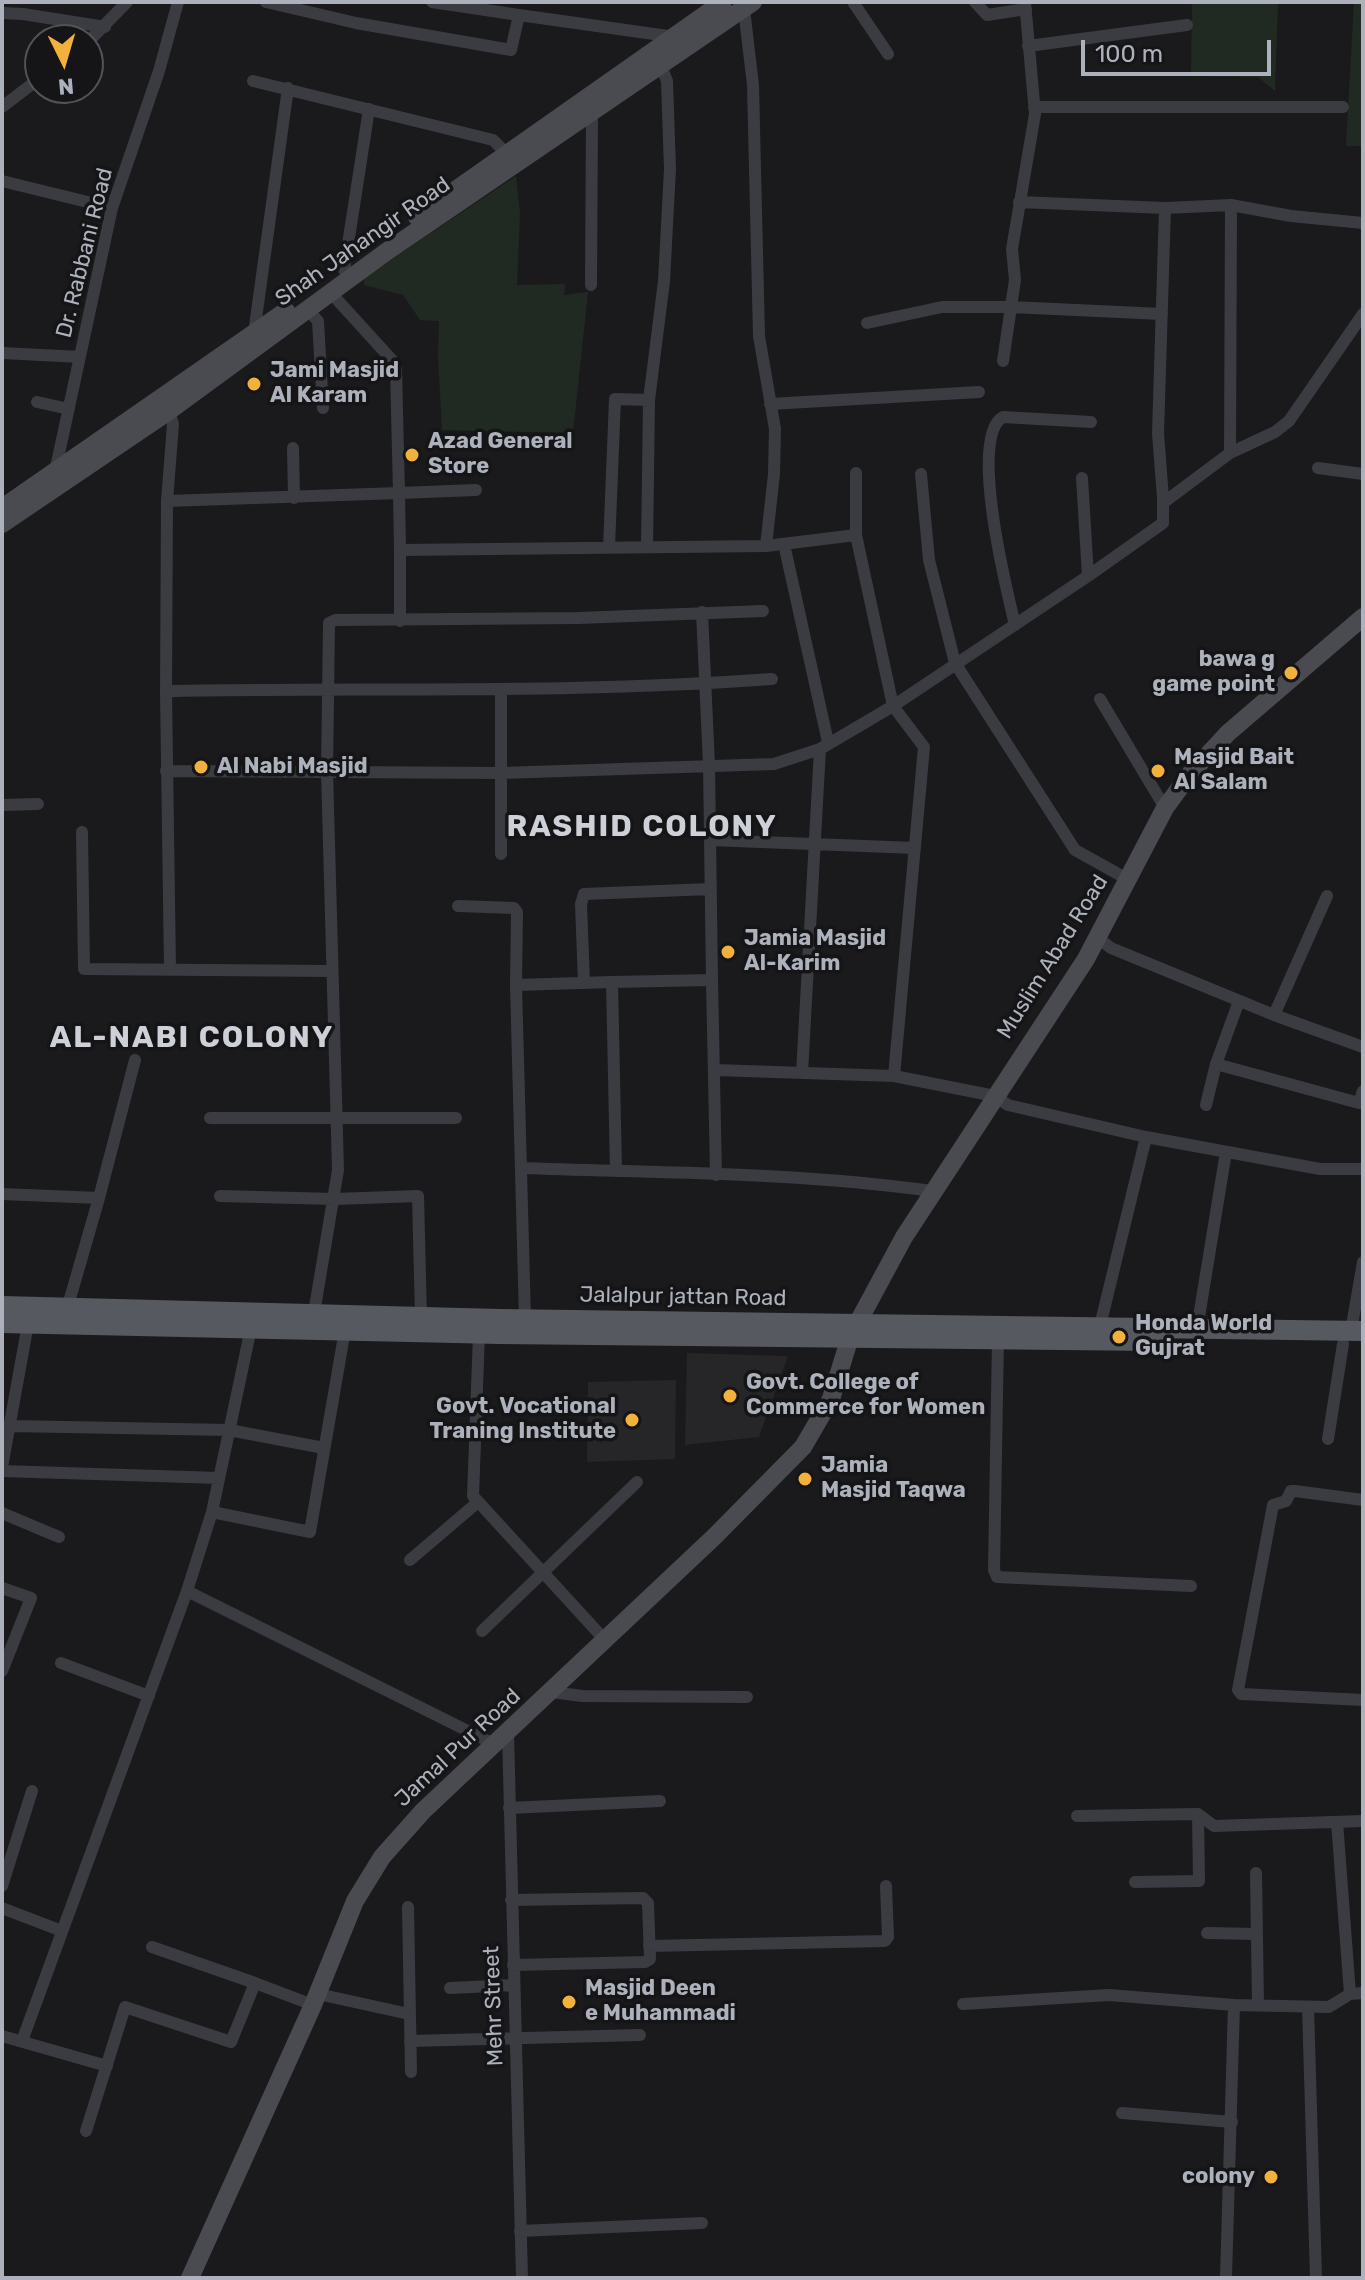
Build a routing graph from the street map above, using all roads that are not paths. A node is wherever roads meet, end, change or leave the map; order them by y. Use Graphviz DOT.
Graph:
graph roads {
  1 [pos="127,2"];
  2 [pos="178,2"];
  3 [pos="266,2"];
  4 [pos="432,2"];
  5 [pos="723,2"];
  6 [pos="853,2"];
  7 [pos="975,2"];
  8 [pos="748,5"];
  9 [pos="1025,6"];
  10 [pos="2,13"];
  11 [pos="519,15"];
  12 [pos="1187,25"];
  13 [pos="105,27"];
  14 [pos="675,37"];
  15 [pos="1028,46"];
  16 [pos="888,54"];
  17 [pos="661,66"];
  18 [pos="253,81"];
  19 [pos="288,88"];
  20 [pos="24,90"];
  21 [pos="2,107"];
  22 [pos="1034,107"];
  23 [pos="1343,107"];
  24 [pos="369,109"];
  25 [pos="592,113"];
  26 [pos="507,154"];
  27 [pos="2,181"];
  28 [pos="1019,202"];
  29 [pos="1231,205"];
  30 [pos="112,208"];
  31 [pos="1165,208"];
  32 [pos="1363,223"];
  33 [pos="344,270"];
  34 [pos="591,285"];
  35 [pos="331,293"];
  36 [pos="1011,307"];
  37 [pos="308,310"];
  38 [pos="1162,314"];
  39 [pos="1363,314"];
  40 [pos="867,323"];
  41 [pos="254,333"];
  42 [pos="3,353"];
  43 [pos="80,357"];
  44 [pos="1003,361"];
  45 [pos="979,392"];
  46 [pos="649,400"];
  47 [pos="37,402"];
  48 [pos="770,404"];
  49 [pos="323,408"];
  50 [pos="69,409"];
  51 [pos="169,411"];
  52 [pos="1091,422"];
  53 [pos="293,448"];
  54 [pos="1230,453"];
  55 [pos="1318,468"];
  56 [pos="55,472"];
  57 [pos="856,473"];
  58 [pos="921,474"];
  59 [pos="1363,474"];
  60 [pos="1082,478"];
  61 [pos="476,490"];
  62 [pos="399,493"];
  63 [pos="294,498"];
  64 [pos="167,501"];
  65 [pos="1163,503"];
  66 [pos="2,508"];
  67 [pos="2,524"];
  68 [pos="856,535"];
  69 [pos="784,544"];
  70 [pos="766,546"];
  71 [pos="609,547"];
  72 [pos="647,547"];
  73 [pos="400,550"];
  74 [pos="1088,576"];
  75 [pos="763,611"];
  76 [pos="702,612"];
  77 [pos="1363,617"];
  78 [pos="400,621"];
  79 [pos="1015,625"];
  80 [pos="955,663"];
  81 [pos="772,679"];
  82 [pos="705,684"];
  83 [pos="329,688"];
  84 [pos="501,689"];
  85 [pos="166,691"];
  86 [pos="1100,699"];
  87 [pos="893,706"];
  88 [pos="824,745"];
  89 [pos="709,765"];
  90 [pos="166,771"];
  91 [pos="327,771"];
  92 [pos="501,773"];
  93 [pos="38,804"];
  94 [pos="2,805"];
  95 [pos="1165,808"];
  96 [pos="82,832"];
  97 [pos="710,840"];
  98 [pos="815,844"];
  99 [pos="915,848"];
  100 [pos="501,854"];
  101 [pos="1129,880"];
  102 [pos="711,889"];
  103 [pos="1327,896"];
  104 [pos="458,906"];
  105 [pos="1098,938"];
  106 [pos="170,969"];
  107 [pos="332,971"];
  108 [pos="712,980"];
  109 [pos="612,982"];
  110 [pos="584,983"];
  111 [pos="516,985"];
  112 [pos="1239,1001"];
  113 [pos="1274,1015"];
  114 [pos="1363,1047"];
  115 [pos="135,1060"];
  116 [pos="1216,1064"];
  117 [pos="715,1070"];
  118 [pos="802,1073"];
  119 [pos="894,1076"];
  120 [pos="1363,1091"];
  121 [pos="995,1096"];
  122 [pos="1206,1105"];
  123 [pos="210,1118"];
  124 [pos="456,1118"];
  125 [pos="336,1119"];
  126 [pos="1146,1137"];
  127 [pos="1226,1152"];
  128 [pos="521,1168"];
  129 [pos="1363,1169"];
  130 [pos="616,1171"];
  131 [pos="716,1175"];
  132 [pos="932,1191"];
  133 [pos="2,1194"];
  134 [pos="220,1196"];
  135 [pos="99,1198"];
  136 [pos="335,1199"];
  137 [pos="1363,1262"];
  138 [pos="2,1306"];
  139 [pos="67,1309"];
  140 [pos="314,1313"];
  141 [pos="421,1317"];
  142 [pos="525,1319"];
  143 [pos="276,1320"];
  144 [pos="2,1323"];
  145 [pos="28,1324"];
  146 [pos="1100,1326"];
  147 [pos="251,1328"];
  148 [pos="493,1329"];
  149 [pos="1197,1329"];
  150 [pos="345,1330"];
  151 [pos="854,1330"];
  152 [pos="1267,1336"];
  153 [pos="1355,1338"];
  154 [pos="998,1339"];
  155 [pos="10,1426"];
  156 [pos="229,1430"];
  157 [pos="1328,1439"];
  158 [pos="324,1448"];
  159 [pos="2,1469"];
  160 [pos="219,1478"];
  161 [pos="637,1482"];
  162 [pos="1363,1500"];
  163 [pos="478,1502"];
  164 [pos="212,1512"];
  165 [pos="2,1513"];
  166 [pos="59,1537"];
  167 [pos="410,1560"];
  168 [pos="543,1573"];
  169 [pos="1191,1586"];
  170 [pos="2,1588"];
  171 [pos="187,1591"];
  172 [pos="482,1631"];
  173 [pos="604,1639"];
  174 [pos="61,1663"];
  175 [pos="2,1671"];
  176 [pos="552,1692"];
  177 [pos="149,1696"];
  178 [pos="747,1697"];
  179 [pos="1363,1700"];
  180 [pos="502,1739"];
  181 [pos="32,1791"];
  182 [pos="660,1801"];
  183 [pos="509,1808"];
  184 [pos="1198,1814"];
  185 [pos="1077,1816"];
  186 [pos="1363,1821"];
  187 [pos="1337,1822"];
  188 [pos="1256,1873"];
  189 [pos="1135,1882"];
  190 [pos="2,1886"];
  191 [pos="886,1886"];
  192 [pos="511,1900"];
  193 [pos="408,1907"];
  194 [pos="2,1908"];
  195 [pos="62,1931"];
  196 [pos="1207,1933"];
  197 [pos="1256,1934"];
  198 [pos="649,1946"];
  199 [pos="152,1947"];
  200 [pos="513,1965"];
  201 [pos="255,1983"];
  202 [pos="514,1985"];
  203 [pos="450,1988"];
  204 [pos="1356,1993"];
  205 [pos="315,2000"];
  206 [pos="963,2004"];
  207 [pos="1234,2005"];
  208 [pos="1258,2005"];
  209 [pos="1308,2007"];
  210 [pos="409,2014"];
  211 [pos="640,2035"];
  212 [pos="2,2036"];
  213 [pos="515,2039"];
  214 [pos="22,2041"];
  215 [pos="410,2041"];
  216 [pos="107,2066"];
  217 [pos="411,2072"];
  218 [pos="1122,2113"];
  219 [pos="1232,2122"];
  220 [pos="86,2131"];
  221 [pos="702,2223"];
  222 [pos="520,2231"];
  223 [pos="1226,2277"];
  224 [pos="190,2278"];
  225 [pos="522,2278"];
  226 [pos="1316,2278"];
  1 -- 13 [label="street"];
  2 -- 30 [label="street, Dr. Rabbani Road"];
  3 -- 11 [label="street"];
  4 -- 11 [label="street"];
  5 -- 14 [label="street, Shah Jahangir Road"];
  6 -- 16 [label="street"];
  7 -- 9 [label="street"];
  8 -- 17 [label="street, Shah Jahangir Road"];
  8 -- 48 [label="street"];
  9 -- 15 [label="street"];
  10 -- 13 [label="street"];
  11 -- 14 [label="street"];
  12 -- 15 [label="street"];
  14 -- 26 [label="street, Shah Jahangir Road"];
  15 -- 22 [label="street"];
  17 -- 25 [label="street, Shah Jahangir Road"];
  17 -- 46 [label="street"];
  18 -- 19 [label="street"];
  19 -- 24 [label="street"];
  19 -- 41 [label="street"];
  20 -- 21 [label="street"];
  22 -- 23 [label="street"];
  22 -- 28 [label="street"];
  24 -- 26 [label="street"];
  24 -- 33 [label="street"];
  25 -- 34 [label="street"];
  25 -- 35 [label="street, Shah Jahangir Road"];
  26 -- 33 [label="street, Shah Jahangir Road"];
  27 -- 30 [label="street"];
  28 -- 31 [label="street"];
  28 -- 36 [label="street"];
  29 -- 31 [label="street"];
  29 -- 32 [label="street"];
  29 -- 54 [label="street"];
  30 -- 43 [label="street, Dr. Rabbani Road"];
  31 -- 38 [label="street"];
  33 -- 41 [label="street, Shah Jahangir Road"];
  35 -- 37 [label="street, Shah Jahangir Road"];
  35 -- 62 [label="street"];
  36 -- 38 [label="street"];
  36 -- 40 [label="street"];
  36 -- 44 [label="street"];
  37 -- 49 [label="street"];
  37 -- 51 [label="street, Shah Jahangir Road"];
  38 -- 65 [label="street"];
  39 -- 54 [label="street"];
  41 -- 56 [label="street, Shah Jahangir Road"];
  42 -- 43 [label="street"];
  43 -- 50 [label="street, Dr. Rabbani Road"];
  45 -- 48 [label="street"];
  46 -- 71 [label="street"];
  46 -- 72 [label="street"];
  47 -- 50 [label="street"];
  48 -- 70 [label="street"];
  50 -- 56 [label="street, Dr. Rabbani Road"];
  51 -- 64 [label="street"];
  51 -- 67 [label="street, Shah Jahangir Road"];
  52 -- 79 [label="street"];
  53 -- 63 [label="street"];
  54 -- 65 [label="street"];
  55 -- 59 [label="street"];
  56 -- 66 [label="street, Shah Jahangir Road"];
  57 -- 68 [label="street"];
  58 -- 80 [label="street"];
  60 -- 74 [label="street"];
  61 -- 62 [label="street"];
  62 -- 63 [label="street"];
  62 -- 73 [label="street"];
  63 -- 64 [label="street"];
  64 -- 85 [label="street"];
  65 -- 74 [label="street"];
  68 -- 69 [label="street"];
  68 -- 87 [label="street"];
  69 -- 70 [label="street"];
  69 -- 88 [label="street"];
  70 -- 72 [label="street"];
  71 -- 72 [label="street"];
  71 -- 73 [label="street"];
  73 -- 78 [label="street"];
  74 -- 79 [label="street"];
  75 -- 76 [label="street"];
  76 -- 78 [label="street"];
  76 -- 82 [label="street"];
  77 -- 95 [label="street, Muslim Abad Road"];
  78 -- 83 [label="street"];
  79 -- 80 [label="street"];
  80 -- 87 [label="street"];
  80 -- 101 [label="street"];
  81 -- 82 [label="street"];
  82 -- 84 [label="street"];
  82 -- 89 [label="street"];
  83 -- 84 [label="street"];
  83 -- 85 [label="street"];
  83 -- 91 [label="street"];
  84 -- 92 [label="street"];
  85 -- 90 [label="street"];
  86 -- 95 [label="street"];
  87 -- 88 [label="street"];
  87 -- 99 [label="street"];
  88 -- 89 [label="street"];
  88 -- 98 [label="street"];
  89 -- 92 [label="street"];
  89 -- 97 [label="street"];
  90 -- 91 [label="street"];
  90 -- 106 [label="street"];
  91 -- 92 [label="street"];
  91 -- 107 [label="street"];
  92 -- 100 [label="street"];
  93 -- 94 [label="street"];
  95 -- 101 [label="street, Muslim Abad Road"];
  96 -- 106 [label="street"];
  97 -- 98 [label="street"];
  97 -- 102 [label="street"];
  98 -- 99 [label="street"];
  98 -- 118 [label="street"];
  99 -- 119 [label="street"];
  101 -- 105 [label="street, Muslim Abad Road"];
  102 -- 108 [label="street"];
  102 -- 110 [label="street"];
  103 -- 113 [label="street"];
  104 -- 111 [label="street"];
  105 -- 112 [label="street"];
  105 -- 121 [label="street, Muslim Abad Road"];
  106 -- 107 [label="street"];
  107 -- 125 [label="street"];
  108 -- 109 [label="street"];
  108 -- 117 [label="street"];
  109 -- 110 [label="street"];
  109 -- 130 [label="street"];
  110 -- 111 [label="street"];
  111 -- 128 [label="street"];
  112 -- 113 [label="street"];
  112 -- 116 [label="street"];
  113 -- 114 [label="street"];
  115 -- 135 [label="street"];
  116 -- 120 [label="street"];
  116 -- 122 [label="street"];
  117 -- 118 [label="street"];
  117 -- 131 [label="street"];
  118 -- 119 [label="street"];
  119 -- 121 [label="street"];
  121 -- 126 [label="street"];
  121 -- 132 [label="street, Muslim Abad Road"];
  123 -- 125 [label="street"];
  124 -- 125 [label="street"];
  125 -- 136 [label="street"];
  126 -- 127 [label="street"];
  126 -- 146 [label="street"];
  127 -- 129 [label="street"];
  127 -- 149 [label="street"];
  128 -- 130 [label="street"];
  128 -- 142 [label="street"];
  130 -- 131 [label="street"];
  131 -- 132 [label="street"];
  132 -- 151 [label="street, Muslim Abad Road"];
  133 -- 135 [label="street"];
  134 -- 136 [label="street"];
  135 -- 139 [label="street"];
  136 -- 140 [label="street"];
  136 -- 141 [label="street"];
  137 -- 153 [label="street"];
  138 -- 139 [label="main road, Jalalpur jattan Road"];
  139 -- 143 [label="main road, Jalalpur jattan Road"];
  140 -- 141 [label="main road, Jalalpur jattan Road"];
  140 -- 143 [label="main road, Jalalpur jattan Road"];
  141 -- 148 [label="main road, Jalalpur jattan Road"];
  142 -- 148 [label="main road, Jalalpur jattan Road"];
  142 -- 151 [label="main road, Jalalpur jattan Road"];
  143 -- 147 [label="main road, Jalalpur jattan Road"];
  143 -- 150 [label="main road, Jalalpur jattan Road"];
  144 -- 145 [label="main road, Jalalpur jattan Road"];
  145 -- 147 [label="main road, Jalalpur jattan Road"];
  145 -- 155 [label="street"];
  146 -- 149 [label="main road, Jalalpur jattan Road"];
  146 -- 151 [label="main road, Jalalpur jattan Road"];
  147 -- 156 [label="street"];
  148 -- 150 [label="main road, Jalalpur jattan Road"];
  148 -- 151 [label="main road, Jalalpur jattan Road"];
  148 -- 163 [label="street"];
  149 -- 152 [label="main road, Jalalpur jattan Road"];
  150 -- 158 [label="street"];
  151 -- 154 [label="main road, Jalalpur jattan Road"];
  151 -- 173 [label="street, Jamal Pur Road"];
  152 -- 153 [label="main road, Jalalpur jattan Road"];
  152 -- 154 [label="main road, Jalalpur jattan Road"];
  153 -- 157 [label="street"];
  154 -- 169 [label="street"];
  155 -- 156 [label="street"];
  155 -- 159 [label="street"];
  156 -- 158 [label="street"];
  156 -- 160 [label="street"];
  158 -- 164 [label="street"];
  159 -- 160 [label="street"];
  160 -- 164 [label="street"];
  161 -- 168 [label="street"];
  162 -- 179 [label="street"];
  163 -- 167 [label="street"];
  163 -- 168 [label="street"];
  164 -- 171 [label="street"];
  165 -- 166 [label="street"];
  168 -- 172 [label="street"];
  168 -- 173 [label="street"];
  170 -- 175 [label="street"];
  171 -- 177 [label="street"];
  171 -- 180 [label="street"];
  173 -- 176 [label="street, Jamal Pur Road"];
  174 -- 177 [label="street"];
  176 -- 178 [label="street"];
  176 -- 180 [label="street, Jamal Pur Road"];
  177 -- 195 [label="street"];
  180 -- 183 [label="street, Mehr Street"];
  180 -- 205 [label="street, Jamal Pur Road"];
  181 -- 190 [label="street"];
  182 -- 183 [label="street"];
  183 -- 192 [label="street, Mehr Street"];
  184 -- 185 [label="street"];
  184 -- 187 [label="street"];
  184 -- 189 [label="street"];
  186 -- 187 [label="street"];
  187 -- 204 [label="street"];
  188 -- 197 [label="street"];
  191 -- 198 [label="street"];
  192 -- 198 [label="street"];
  192 -- 200 [label="street, Mehr Street"];
  193 -- 210 [label="street"];
  194 -- 195 [label="street"];
  195 -- 214 [label="street"];
  196 -- 197 [label="street"];
  197 -- 208 [label="street"];
  198 -- 200 [label="street"];
  199 -- 201 [label="street"];
  200 -- 202 [label="street, Mehr Street"];
  201 -- 205 [label="street"];
  201 -- 216 [label="street"];
  202 -- 203 [label="street"];
  202 -- 213 [label="street, Mehr Street"];
  204 -- 209 [label="street"];
  205 -- 210 [label="street"];
  205 -- 224 [label="street, Jamal Pur Road"];
  206 -- 207 [label="street"];
  207 -- 208 [label="street"];
  207 -- 219 [label="street"];
  208 -- 209 [label="street"];
  209 -- 226 [label="street"];
  210 -- 215 [label="street"];
  211 -- 213 [label="street"];
  212 -- 214 [label="street"];
  213 -- 215 [label="street"];
  213 -- 222 [label="street, Mehr Street"];
  214 -- 216 [label="street"];
  215 -- 217 [label="street"];
  216 -- 220 [label="street"];
  218 -- 219 [label="street"];
  219 -- 223 [label="street"];
  221 -- 222 [label="street"];
  222 -- 225 [label="street, Mehr Street"];
}
